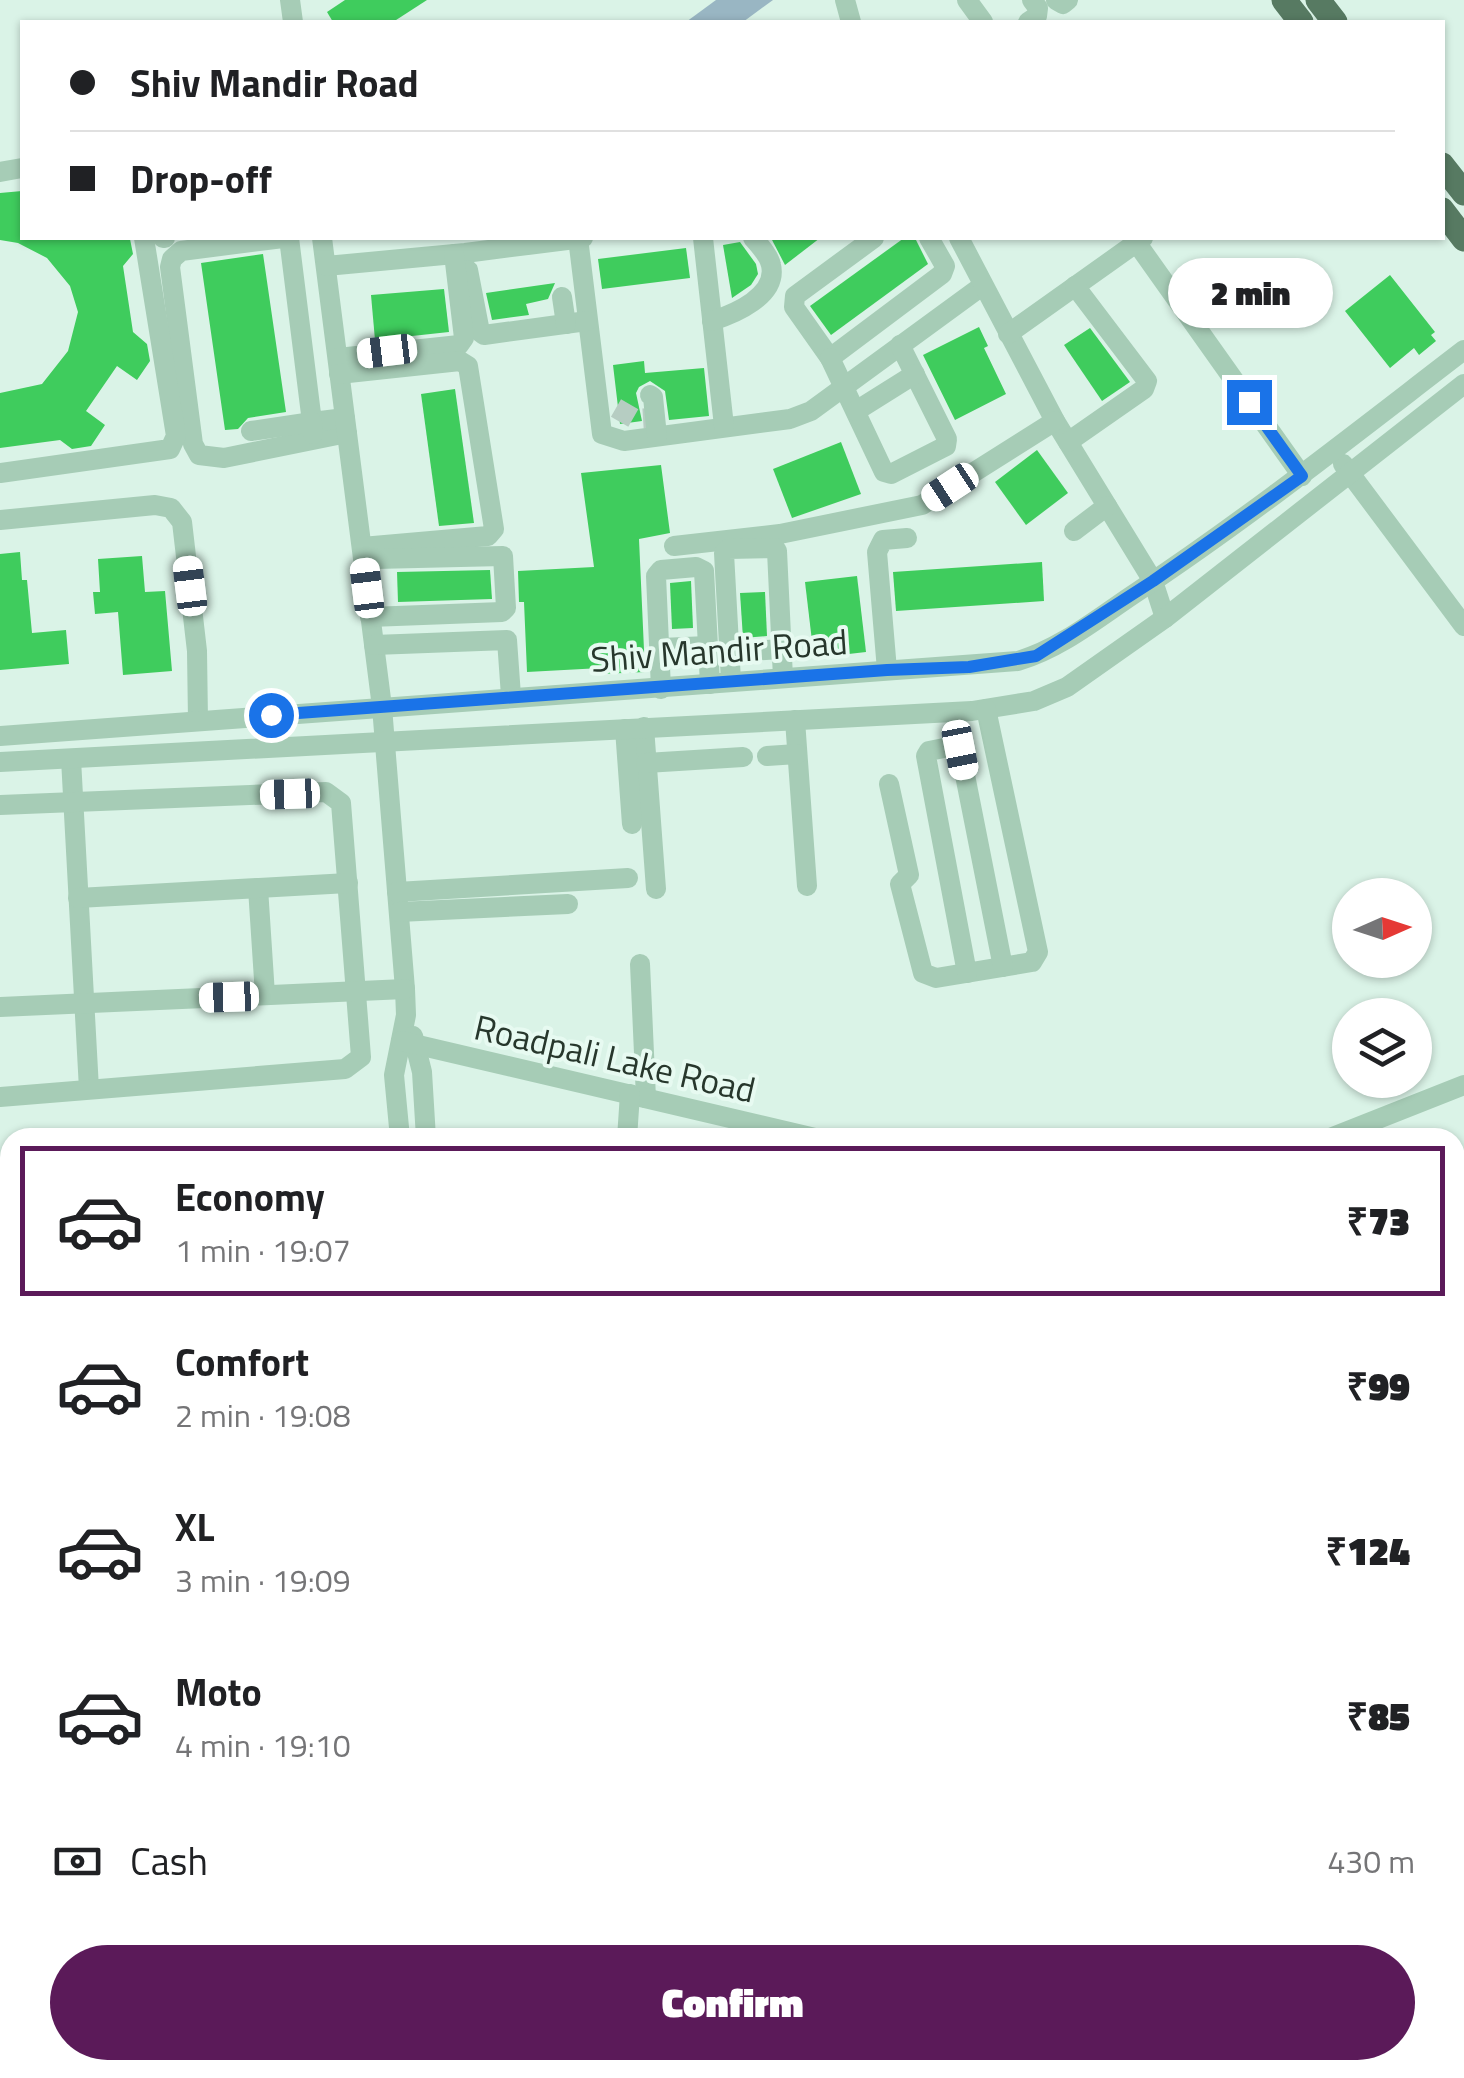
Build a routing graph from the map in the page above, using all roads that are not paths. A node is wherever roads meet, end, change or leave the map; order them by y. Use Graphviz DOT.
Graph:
graph roads {
  1 [pos="1032,0"];
  2 [pos="1056,0"];
  3 [pos="1068,0"];
  4 [pos="1284,0"];
  5 [pos="1318,0"];
  6 [pos="1031,20"];
  7 [pos="1299,20"];
  8 [pos="1333,20"];
  9 [pos="1445,169"];
  10 [pos="1464,193"];
  11 [pos="1445,214"];
  12 [pos="1464,239"];
  13 [pos="144,240"];
  14 [pos="271,240"];
  15 [pos="286,240"];
  16 [pos="322,240"];
  17 [pos="548,240"];
  18 [pos="580,240"];
  19 [pos="704,240"];
  20 [pos="754,240"];
  21 [pos="871,240"];
  22 [pos="930,240"];
  23 [pos="960,240"];
  24 [pos="1140,240"];
  25 [pos="501,243"];
  26 [pos="459,254"];
  27 [pos="326,266"];
  28 [pos="982,286"];
  29 [pos="1075,286"];
  30 [pos="562,297"];
  31 [pos="724,311"];
  32 [pos="576,323"];
  33 [pos="1008,334"];
  34 [pos="900,345"];
  35 [pos="1464,350"];
  36 [pos="830,358"];
  37 [pos="338,366"];
  38 [pos="915,374"];
  39 [pos="1464,384"];
  40 [pos="846,386"];
  41 [pos="650,396"];
  42 [pos="856,411"];
  43 [pos="1054,421"];
  44 [pos="654,424"];
  45 [pos="346,425"];
  46 [pos="724,426"];
  47 [pos="313,431"];
  48 [pos="251,432"];
  49 [pos="1068,442"];
  50 [pos="1332,451"];
  51 [pos="1349,473"];
  52 [pos="0,474"];
  53 [pos="1302,476"];
  54 [pos="1107,506"];
  55 [pos="0,520"];
  56 [pos="1074,531"];
  57 [pos="908,538"];
  58 [pos="674,546"];
  59 [pos="362,553"];
  60 [pos="1153,581"];
  61 [pos="370,617"];
  62 [pos="1165,618"];
  63 [pos="1464,626"];
  64 [pos="374,645"];
  65 [pos="708,646"];
  66 [pos="661,648"];
  67 [pos="782,649"];
  68 [pos="730,652"];
  69 [pos="887,670"];
  70 [pos="783,678"];
  71 [pos="720,682"];
  72 [pos="661,689"];
  73 [pos="511,696"];
  74 [pos="382,707"];
  75 [pos="986,709"];
  76 [pos="795,720"];
  77 [pos="198,721"];
  78 [pos="635,728"];
  79 [pos="0,736"];
  80 [pos="385,743"];
  81 [pos="797,754"];
  82 [pos="742,756"];
  83 [pos="767,756"];
  84 [pos="71,759"];
  85 [pos="0,762"];
  86 [pos="646,763"];
  87 [pos="889,784"];
  88 [pos="73,802"];
  89 [pos="0,806"];
  90 [pos="632,824"];
  91 [pos="628,878"];
  92 [pos="348,883"];
  93 [pos="807,886"];
  94 [pos="258,888"];
  95 [pos="656,889"];
  96 [pos="78,898"];
  97 [pos="398,902"];
  98 [pos="568,904"];
  99 [pos="640,964"];
  100 [pos="1003,967"];
  101 [pos="967,973"];
  102 [pos="405,989"];
  103 [pos="356,991"];
  104 [pos="265,995"];
  105 [pos="84,1003"];
  106 [pos="0,1006"];
  107 [pos="408,1043"];
  108 [pos="1464,1085"];
  109 [pos="89,1090"];
  110 [pos="0,1096"];
  111 [pos="638,1096"];
  112 [pos="399,1128"];
  113 [pos="425,1128"];
  114 [pos="630,1128"];
  115 [pos="773,1128"];
  116 [pos="1355,1128"];
  1 -- 6 [label="street"];
  2 -- 3 [label="street"];
  4 -- 7 [label="main road"];
  5 -- 8 [label="main road"];
  9 -- 10 [label="main road"];
  11 -- 12 [label="main road"];
  13 -- 52 [label="street"];
  14 -- 47 [label="street"];
  15 -- 47 [label="street"];
  16 -- 27 [label="street"];
  17 -- 25 [label="street"];
  18 -- 32 [label="street"];
  19 -- 31 [label="street"];
  20 -- 31 [label="street"];
  21 -- 36 [label="street"];
  22 -- 36 [label="street"];
  23 -- 28 [label="street"];
  24 -- 29 [label="street"];
  24 -- 53 [label="street"];
  25 -- 26 [label="street"];
  26 -- 27 [label="street"];
  26 -- 32 [label="street"];
  26 -- 37 [label="street"];
  27 -- 37 [label="street"];
  28 -- 33 [label="street"];
  28 -- 34 [label="street"];
  29 -- 33 [label="street"];
  29 -- 49 [label="street"];
  30 -- 32 [label="street"];
  31 -- 46 [label="street"];
  32 -- 44 [label="street"];
  33 -- 43 [label="street"];
  34 -- 38 [label="street"];
  34 -- 40 [label="street"];
  35 -- 50 [label="street, Shiv Mandir Road"];
  36 -- 40 [label="street"];
  37 -- 45 [label="street"];
  37 -- 59 [label="street"];
  38 -- 42 [label="street"];
  38 -- 42 [label="street"];
  39 -- 51 [label="street, Shiv Mandir Road"];
  40 -- 42 [label="street"];
  40 -- 46 [label="street"];
  41 -- 44 [label="street"];
  43 -- 49 [label="street"];
  43 -- 58 [label="street"];
  44 -- 46 [label="street"];
  45 -- 47 [label="street"];
  45 -- 59 [label="street"];
  47 -- 48 [label="street"];
  49 -- 54 [label="street"];
  50 -- 51 [label="street"];
  50 -- 53 [label="street, Shiv Mandir Road"];
  51 -- 62 [label="street, Shiv Mandir Road"];
  51 -- 63 [label="street"];
  53 -- 60 [label="street, Shiv Mandir Road"];
  54 -- 56 [label="street"];
  54 -- 60 [label="street"];
  55 -- 77 [label="street"];
  57 -- 69 [label="street"];
  59 -- 61 [label="street"];
  59 -- 61 [label="street"];
  60 -- 62 [label="street"];
  60 -- 69 [label="street, Shiv Mandir Road"];
  61 -- 64 [label="street"];
  62 -- 75 [label="street, Shiv Mandir Road"];
  64 -- 73 [label="street"];
  64 -- 74 [label="street"];
  65 -- 66 [label="street"];
  65 -- 66 [label="street"];
  65 -- 71 [label="street"];
  66 -- 72 [label="street"];
  67 -- 68 [label="street"];
  67 -- 68 [label="street"];
  67 -- 70 [label="street"];
  68 -- 71 [label="street"];
  69 -- 70 [label="street, Shiv Mandir Road"];
  70 -- 71 [label="street, Shiv Mandir Road"];
  71 -- 72 [label="street, Shiv Mandir Road"];
  72 -- 73 [label="street, Shiv Mandir Road"];
  73 -- 74 [label="street, Shiv Mandir Road"];
  74 -- 77 [label="street, Shiv Mandir Road"];
  74 -- 80 [label="street"];
  75 -- 76 [label="street, Shiv Mandir Road"];
  75 -- 100 [label="street"];
  76 -- 78 [label="street, Shiv Mandir Road"];
  76 -- 81 [label="street"];
  77 -- 79 [label="street, Shiv Mandir Road"];
  78 -- 80 [label="street, Shiv Mandir Road"];
  78 -- 86 [label="street"];
  78 -- 90 [label="street"];
  80 -- 84 [label="street, Shiv Mandir Road"];
  80 -- 97 [label="street"];
  81 -- 83 [label="street"];
  81 -- 93 [label="street"];
  82 -- 86 [label="street"];
  84 -- 85 [label="street, Shiv Mandir Road"];
  84 -- 88 [label="street"];
  86 -- 95 [label="street"];
  87 -- 101 [label="street"];
  88 -- 89 [label="street"];
  88 -- 92 [label="street"];
  88 -- 96 [label="street"];
  91 -- 97 [label="street"];
  92 -- 94 [label="street"];
  92 -- 103 [label="street"];
  94 -- 96 [label="street"];
  94 -- 104 [label="street"];
  96 -- 105 [label="street"];
  97 -- 98 [label="street"];
  97 -- 102 [label="street"];
  99 -- 111 [label="street"];
  100 -- 101 [label="street"];
  100 -- 101 [label="street"];
  102 -- 103 [label="street"];
  102 -- 107 [label="street"];
  103 -- 104 [label="street"];
  103 -- 109 [label="street"];
  104 -- 105 [label="street"];
  105 -- 106 [label="street"];
  105 -- 109 [label="street"];
  107 -- 111 [label="street, Roadpali Lake Road"];
  107 -- 112 [label="street"];
  107 -- 113 [label="street"];
  108 -- 116 [label="street"];
  109 -- 110 [label="street"];
  111 -- 114 [label="street"];
  111 -- 115 [label="street, Roadpali Lake Road"];
}
